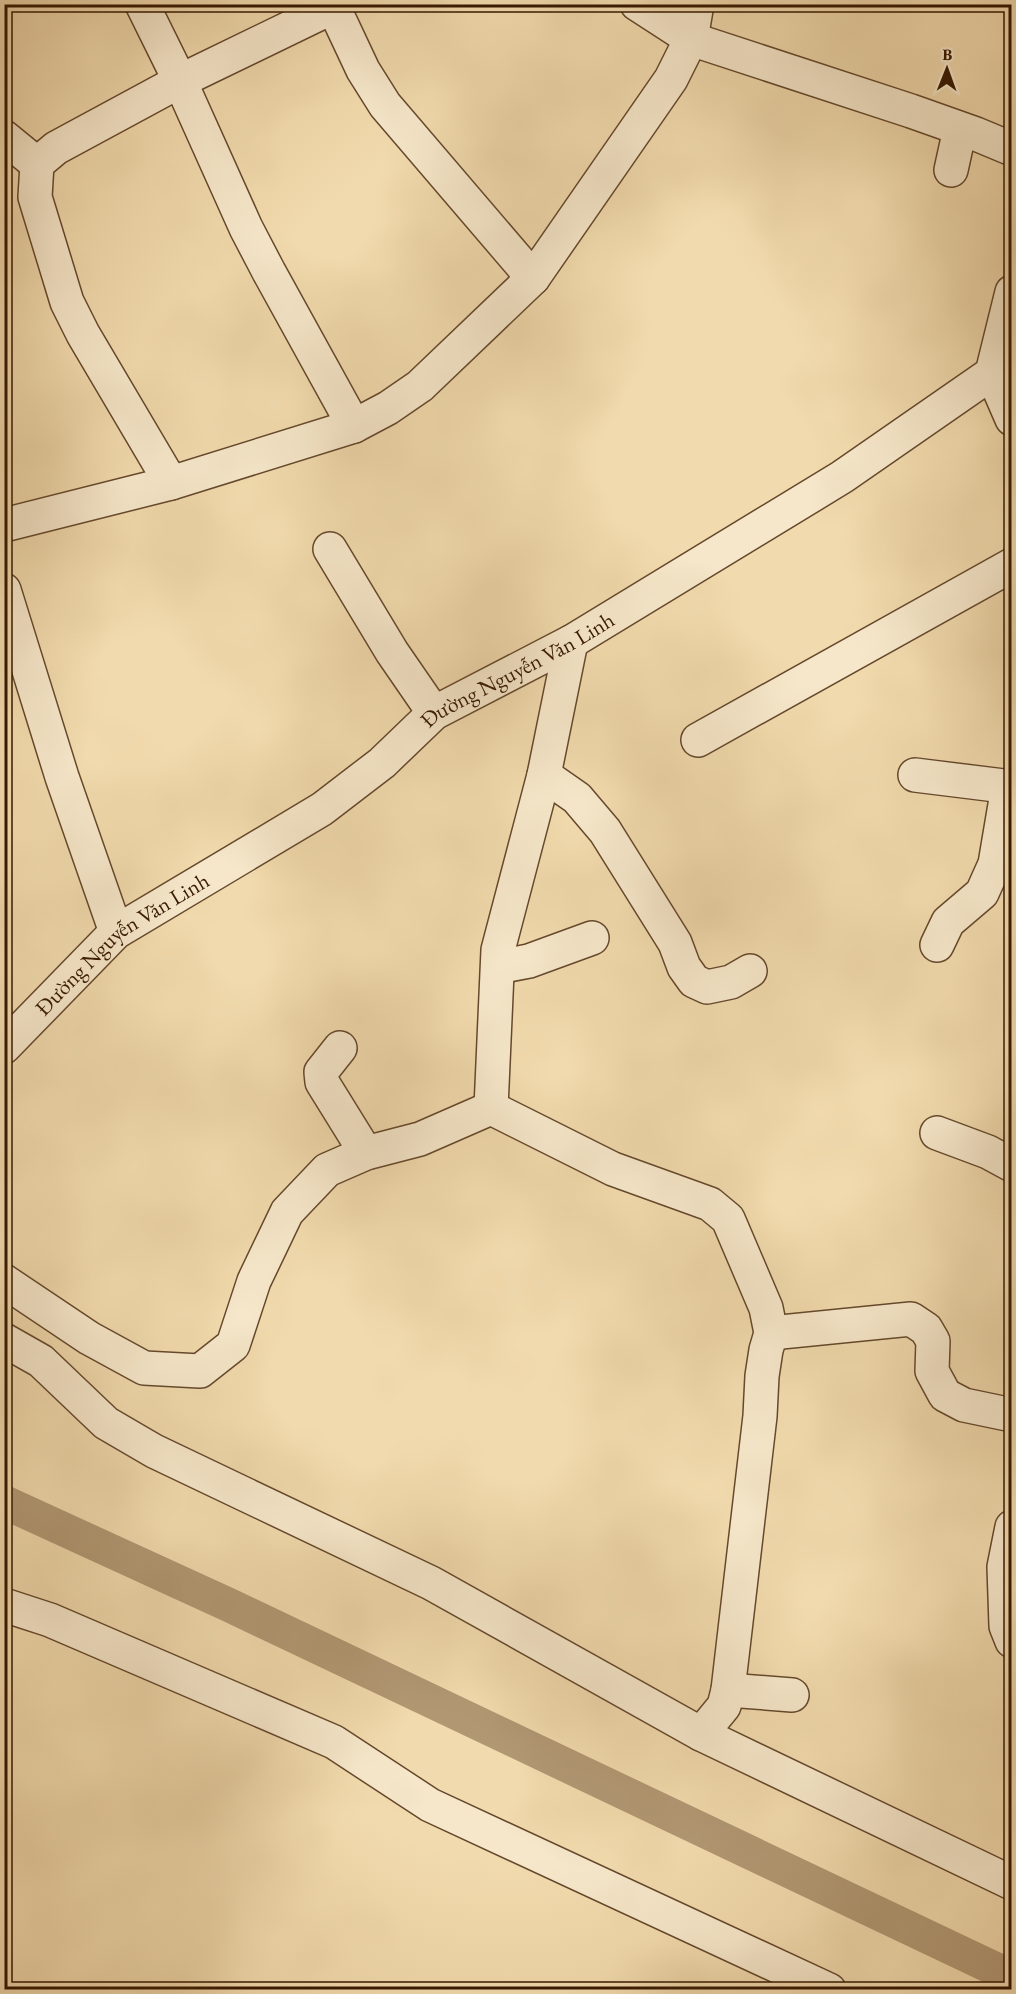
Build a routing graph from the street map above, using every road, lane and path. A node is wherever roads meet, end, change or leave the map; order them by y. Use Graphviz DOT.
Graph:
graph roads {
  1 [pos="142,4"];
  2 [pos="637,4"];
  3 [pos="697,4"];
  4 [pos="335,6"];
  5 [pos="691,39"];
  6 [pos="180,81"];
  7 [pos="960,129"];
  8 [pos="4,137"];
  9 [pos="1011,149"];
  10 [pos="37,165"];
  11 [pos="951,170"];
  12 [pos="533,278"];
  13 [pos="1011,292"];
  14 [pos="992,373"];
  15 [pos="1011,419"];
  16 [pos="354,426"];
  17 [pos="171,483"];
  18 [pos="4,525"];
  19 [pos="330,549"];
  20 [pos="1011,565"];
  21 [pos="4,590"];
  22 [pos="571,642"];
  23 [pos="434,713"];
  24 [pos="698,741"];
  25 [pos="915,775"];
  26 [pos="544,776"];
  27 [pos="1010,787"];
  28 [pos="116,932"];
  29 [pos="592,938"];
  30 [pos="937,945"];
  31 [pos="498,967"];
  32 [pos="750,971"];
  33 [pos="4,1047"];
  34 [pos="340,1048"];
  35 [pos="490,1108"];
  36 [pos="937,1133"];
  37 [pos="366,1153"];
  38 [pos="1011,1165"];
  39 [pos="4,1281"];
  40 [pos="771,1333"];
  41 [pos="4,1340"];
  42 [pos="1011,1415"];
  43 [pos="1011,1527"];
  44 [pos="4,1605"];
  45 [pos="1011,1641"];
  46 [pos="728,1690"];
  47 [pos="792,1695"];
  48 [pos="701,1734"];
  49 [pos="1011,1883"];
  50 [pos="829,1989"];
  1 -- 6 [label="street"];
  2 -- 5 [label="street"];
  3 -- 5 [label="street"];
  4 -- 6 [label="street"];
  4 -- 12 [label="street"];
  5 -- 7 [label="street"];
  5 -- 12 [label="street"];
  6 -- 10 [label="street"];
  6 -- 16 [label="street"];
  7 -- 9 [label="street"];
  7 -- 11 [label="street"];
  8 -- 10 [label="street"];
  10 -- 17 [label="street"];
  12 -- 16 [label="street"];
  13 -- 14 [label="street"];
  14 -- 15 [label="street"];
  14 -- 22 [label="street, Đường Nguyễn Văn Linh"];
  16 -- 17 [label="street"];
  17 -- 18 [label="street"];
  19 -- 23 [label="street"];
  20 -- 24 [label="street"];
  21 -- 28 [label="street"];
  22 -- 23 [label="street, Đường Nguyễn Văn Linh"];
  22 -- 26 [label="street"];
  23 -- 28 [label="street, Đường Nguyễn Văn Linh"];
  25 -- 27 [label="street"];
  26 -- 31 [label="street"];
  26 -- 32 [label="street"];
  27 -- 30 [label="street"];
  28 -- 33 [label="street, Đường Nguyễn Văn Linh"];
  29 -- 31 [label="street"];
  31 -- 35 [label="street"];
  34 -- 37 [label="street"];
  35 -- 37 [label="street"];
  35 -- 40 [label="street"];
  36 -- 38 [label="street"];
  37 -- 39 [label="street"];
  40 -- 42 [label="street"];
  40 -- 46 [label="street"];
  41 -- 48 [label="street"];
  43 -- 45 [label="street"];
  44 -- 50 [label="street"];
  46 -- 47 [label="street"];
  46 -- 48 [label="street"];
  48 -- 49 [label="street"];
}
